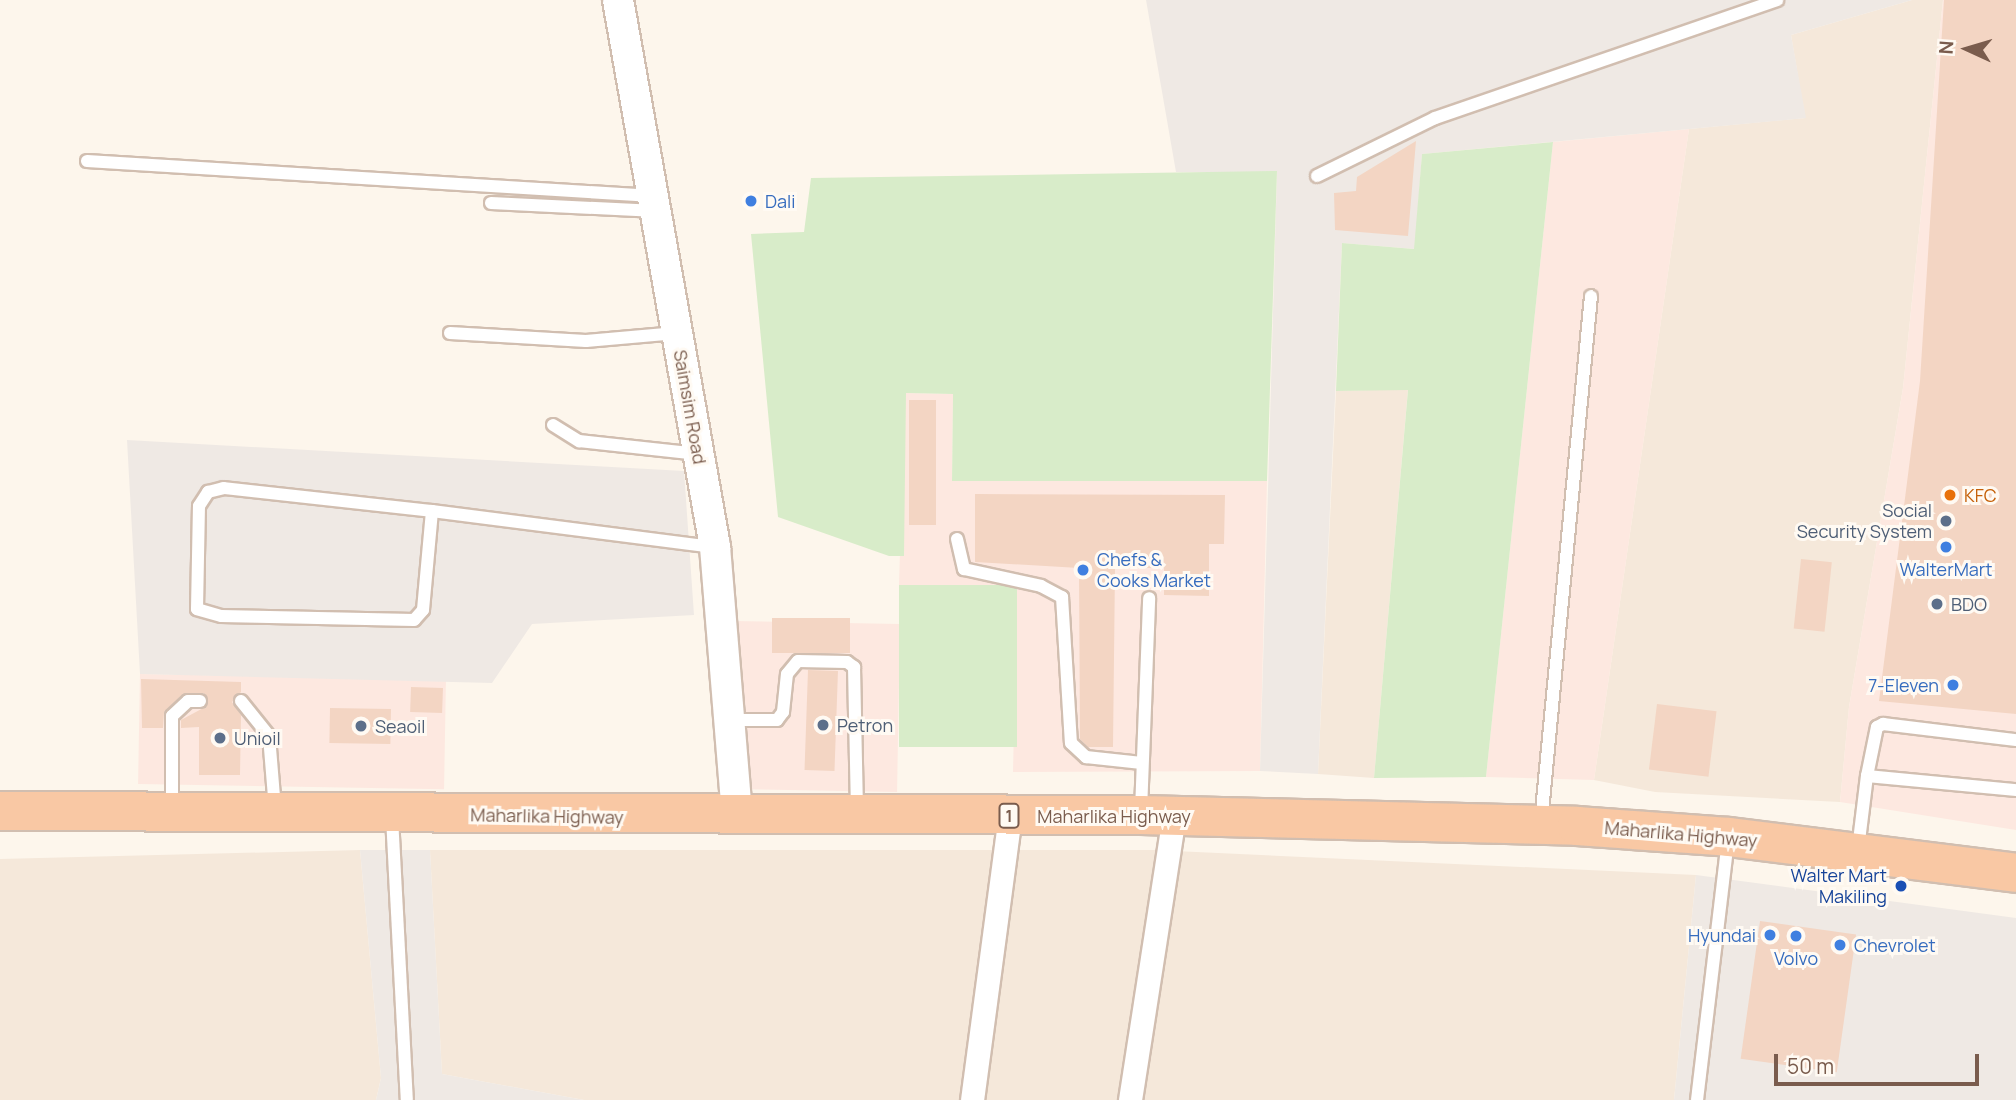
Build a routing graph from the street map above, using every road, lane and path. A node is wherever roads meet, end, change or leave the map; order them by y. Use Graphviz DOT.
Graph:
graph roads {
  1 [pos="618,0"];
  2 [pos="1771,1"];
  3 [pos="87,161"];
  4 [pos="1317,176"];
  5 [pos="491,203"];
  6 [pos="656,204"];
  7 [pos="1591,296"];
  8 [pos="677,332"];
  9 [pos="450,333"];
  10 [pos="553,425"];
  11 [pos="699,454"];
  12 [pos="432,511"];
  13 [pos="957,539"];
  14 [pos="715,547"];
  15 [pos="1149,597"];
  16 [pos="200,701"];
  17 [pos="242,701"];
  18 [pos="732,720"];
  19 [pos="2016,740"];
  20 [pos="1142,763"];
  21 [pos="1867,775"];
  22 [pos="2016,790"];
  23 [pos="0,811"];
  24 [pos="172,811"];
  25 [pos="275,812"];
  26 [pos="392,814"];
  27 [pos="857,816"];
  28 [pos="1010,816"];
  29 [pos="1157,816"];
  30 [pos="737,817"];
  31 [pos="1541,825"];
  32 [pos="1728,837"];
  33 [pos="1858,852"];
  34 [pos="2016,873"];
  35 [pos="407,1100"];
  36 [pos="972,1100"];
  37 [pos="1130,1100"];
  38 [pos="1697,1100"];
  1 -- 6 [label="street, Saimsim Road"];
  2 -- 4 [label="lane"];
  3 -- 6 [label="lane"];
  5 -- 6 [label="lane"];
  6 -- 8 [label="street, Saimsim Road"];
  7 -- 31 [label="lane"];
  8 -- 9 [label="lane"];
  8 -- 11 [label="street, Saimsim Road"];
  10 -- 11 [label="lane"];
  11 -- 14 [label="street, Saimsim Road"];
  12 -- 12 [label="lane"];
  12 -- 14 [label="lane"];
  13 -- 20 [label="lane"];
  14 -- 18 [label="street, Saimsim Road"];
  15 -- 20 [label="lane"];
  16 -- 24 [label="lane"];
  17 -- 25 [label="lane"];
  18 -- 27 [label="lane"];
  18 -- 30 [label="street, Saimsim Road"];
  19 -- 21 [label="lane"];
  20 -- 29 [label="lane"];
  21 -- 22 [label="lane"];
  21 -- 33 [label="lane"];
  23 -- 24 [label="highway, Maharlika Highway / 1"];
  24 -- 25 [label="highway, Maharlika Highway / 1"];
  25 -- 26 [label="highway, Maharlika Highway / 1"];
  26 -- 30 [label="highway, Maharlika Highway / 1"];
  26 -- 35 [label="lane"];
  27 -- 28 [label="highway, Maharlika Highway / 1"];
  27 -- 30 [label="highway, Maharlika Highway / 1"];
  28 -- 29 [label="highway, Maharlika Highway / 1"];
  28 -- 36 [label="street"];
  29 -- 31 [label="highway, Maharlika Highway / 1"];
  29 -- 37 [label="street"];
  31 -- 32 [label="highway, Maharlika Highway / 1"];
  32 -- 33 [label="highway, Maharlika Highway / 1"];
  32 -- 38 [label="lane"];
  33 -- 34 [label="highway, Maharlika Highway / 1"];
}
